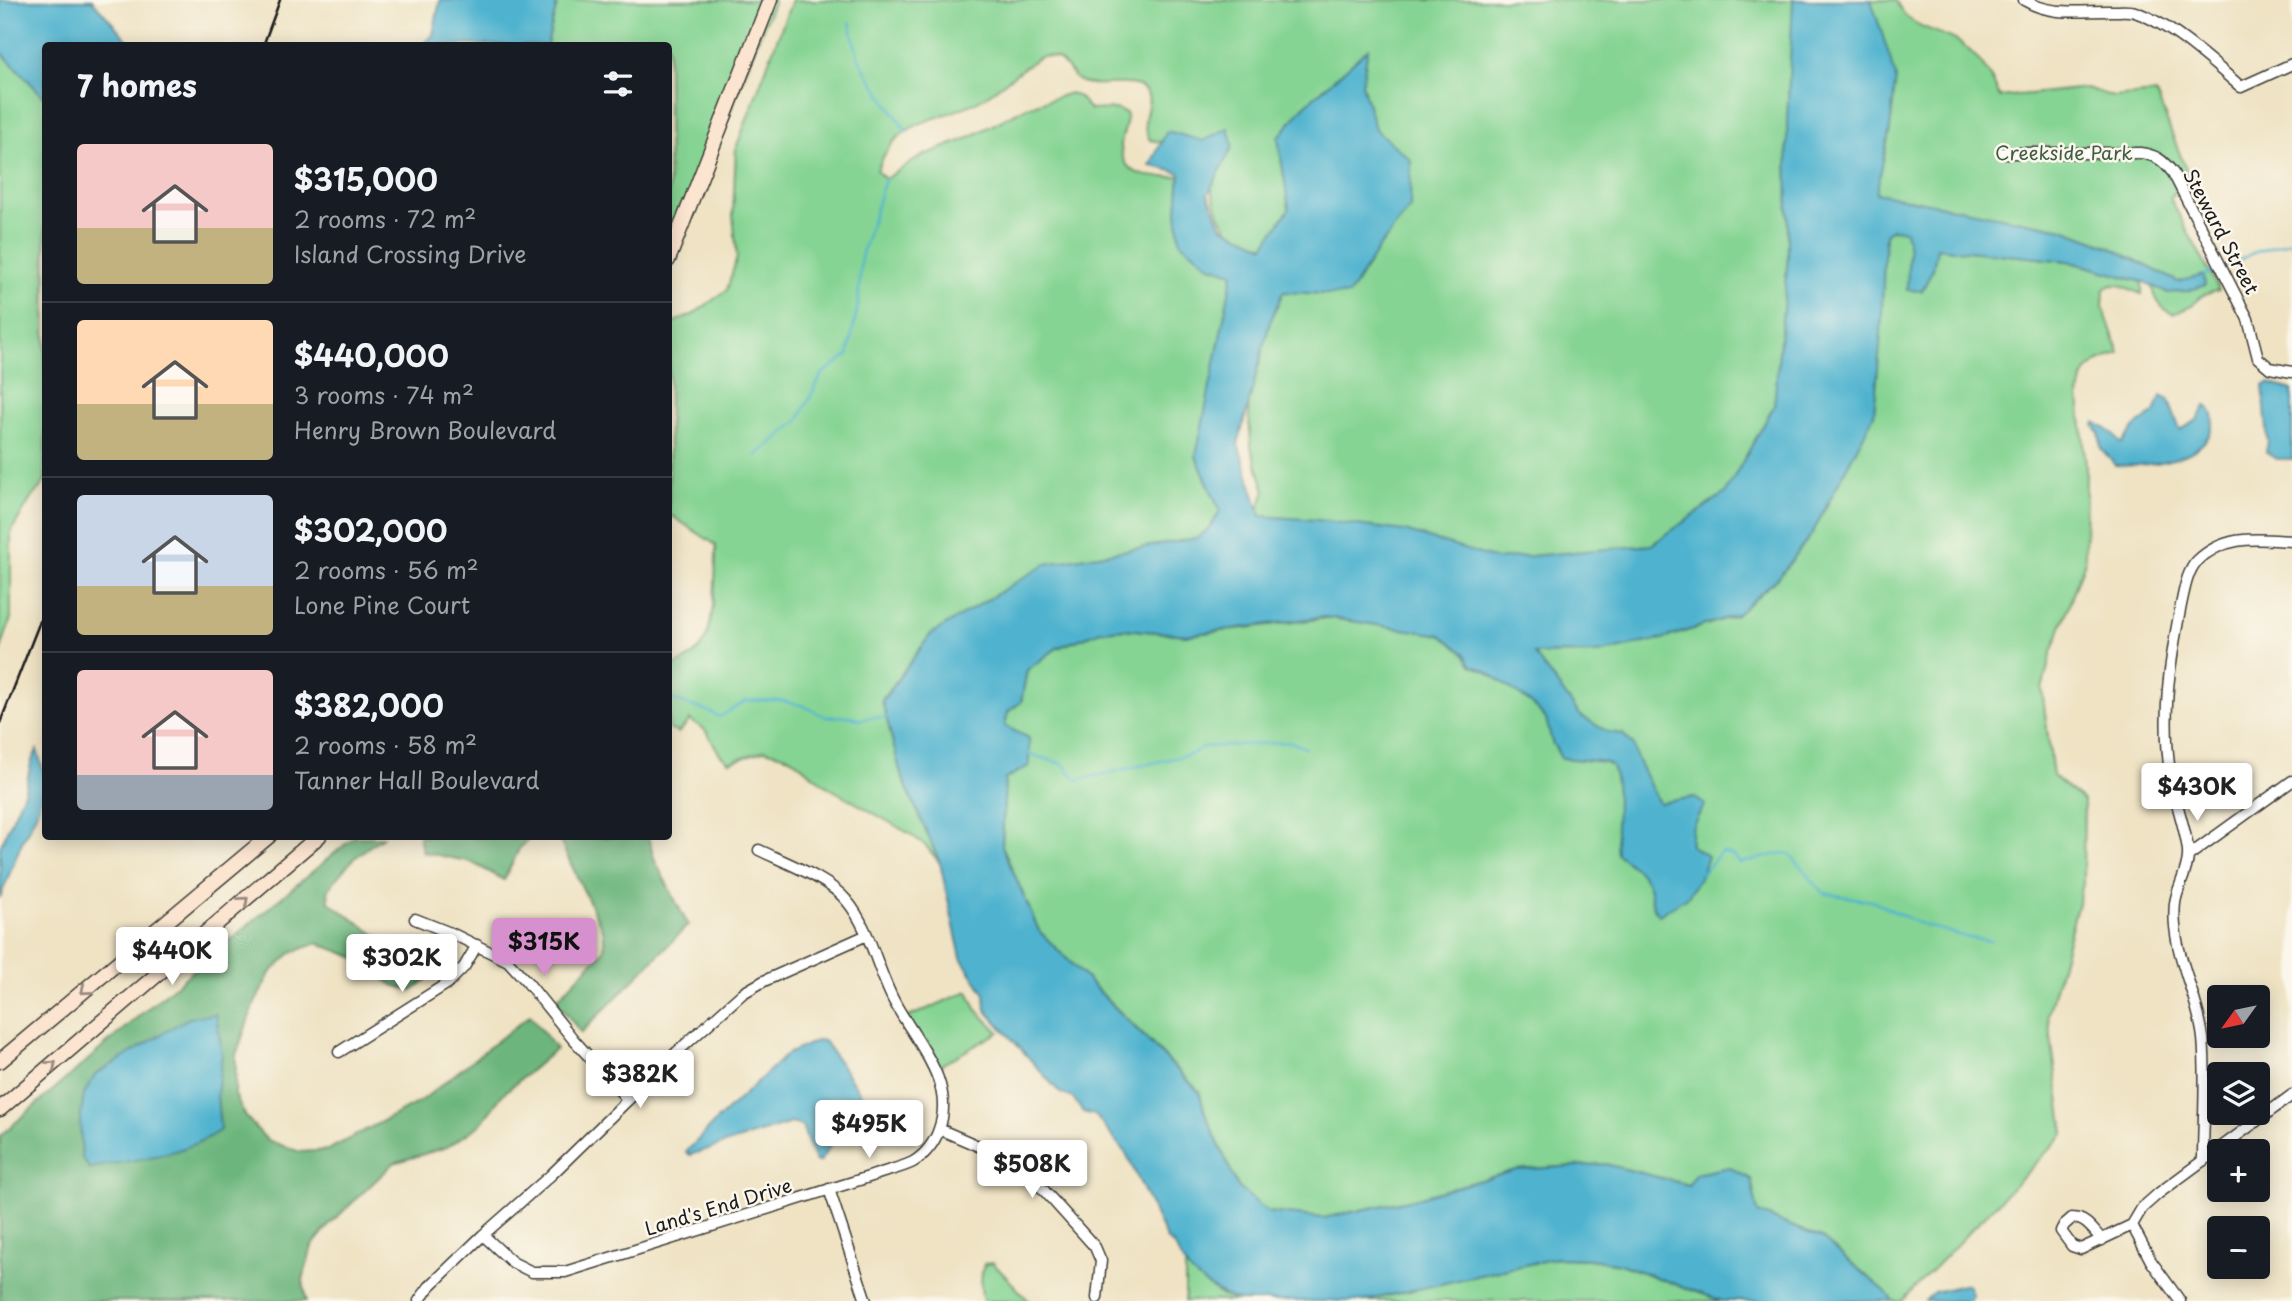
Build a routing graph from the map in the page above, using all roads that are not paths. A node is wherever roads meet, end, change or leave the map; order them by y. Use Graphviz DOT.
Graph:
graph roads {
  1 [pos="770,0"];
  2 [pos="2024,0"];
  3 [pos="2105,5"];
  4 [pos="2292,64"];
  5 [pos="2002,153"];
  6 [pos="672,250"];
  7 [pos="2292,372"];
  8 [pos="2292,541"];
  9 [pos="2292,781"];
  10 [pos="264,840"];
  11 [pos="315,840"];
  12 [pos="759,850"];
  13 [pos="2189,856"];
  14 [pos="415,919"];
  15 [pos="867,935"];
  16 [pos="477,945"];
  17 [pos="339,1052"];
  18 [pos="0,1061"];
  19 [pos="2292,1095"];
  20 [pos="628,1100"];
  21 [pos="0,1109"];
  22 [pos="939,1129"];
  23 [pos="2203,1161"];
  24 [pos="830,1189"];
  25 [pos="2132,1225"];
  26 [pos="483,1235"];
  27 [pos="2102,1240"];
  28 [pos="1097,1298"];
  29 [pos="419,1301"];
  30 [pos="866,1301"];
  31 [pos="2180,1301"];
  1 -- 6 [label="main road"];
  2 -- 3 [label="street"];
  3 -- 4 [label="street"];
  5 -- 7 [label="street, Steward Street"];
  8 -- 13 [label="street"];
  9 -- 13 [label="street"];
  10 -- 18 [label="main road, one-way"];
  21 -- 11 [label="main road, one-way"];
  12 -- 15 [label="street, Land's End Drive"];
  13 -- 23 [label="street"];
  14 -- 16 [label="street"];
  15 -- 20 [label="street"];
  15 -- 22 [label="street, Land's End Drive"];
  16 -- 17 [label="street"];
  16 -- 20 [label="street"];
  19 -- 23 [label="street"];
  20 -- 26 [label="street"];
  22 -- 24 [label="street, Land's End Drive"];
  22 -- 28 [label="street"];
  23 -- 25 [label="street"];
  24 -- 26 [label="street, Land's End Drive"];
  24 -- 30 [label="street"];
  25 -- 27 [label="street"];
  25 -- 31 [label="street"];
  26 -- 29 [label="street"];
}
